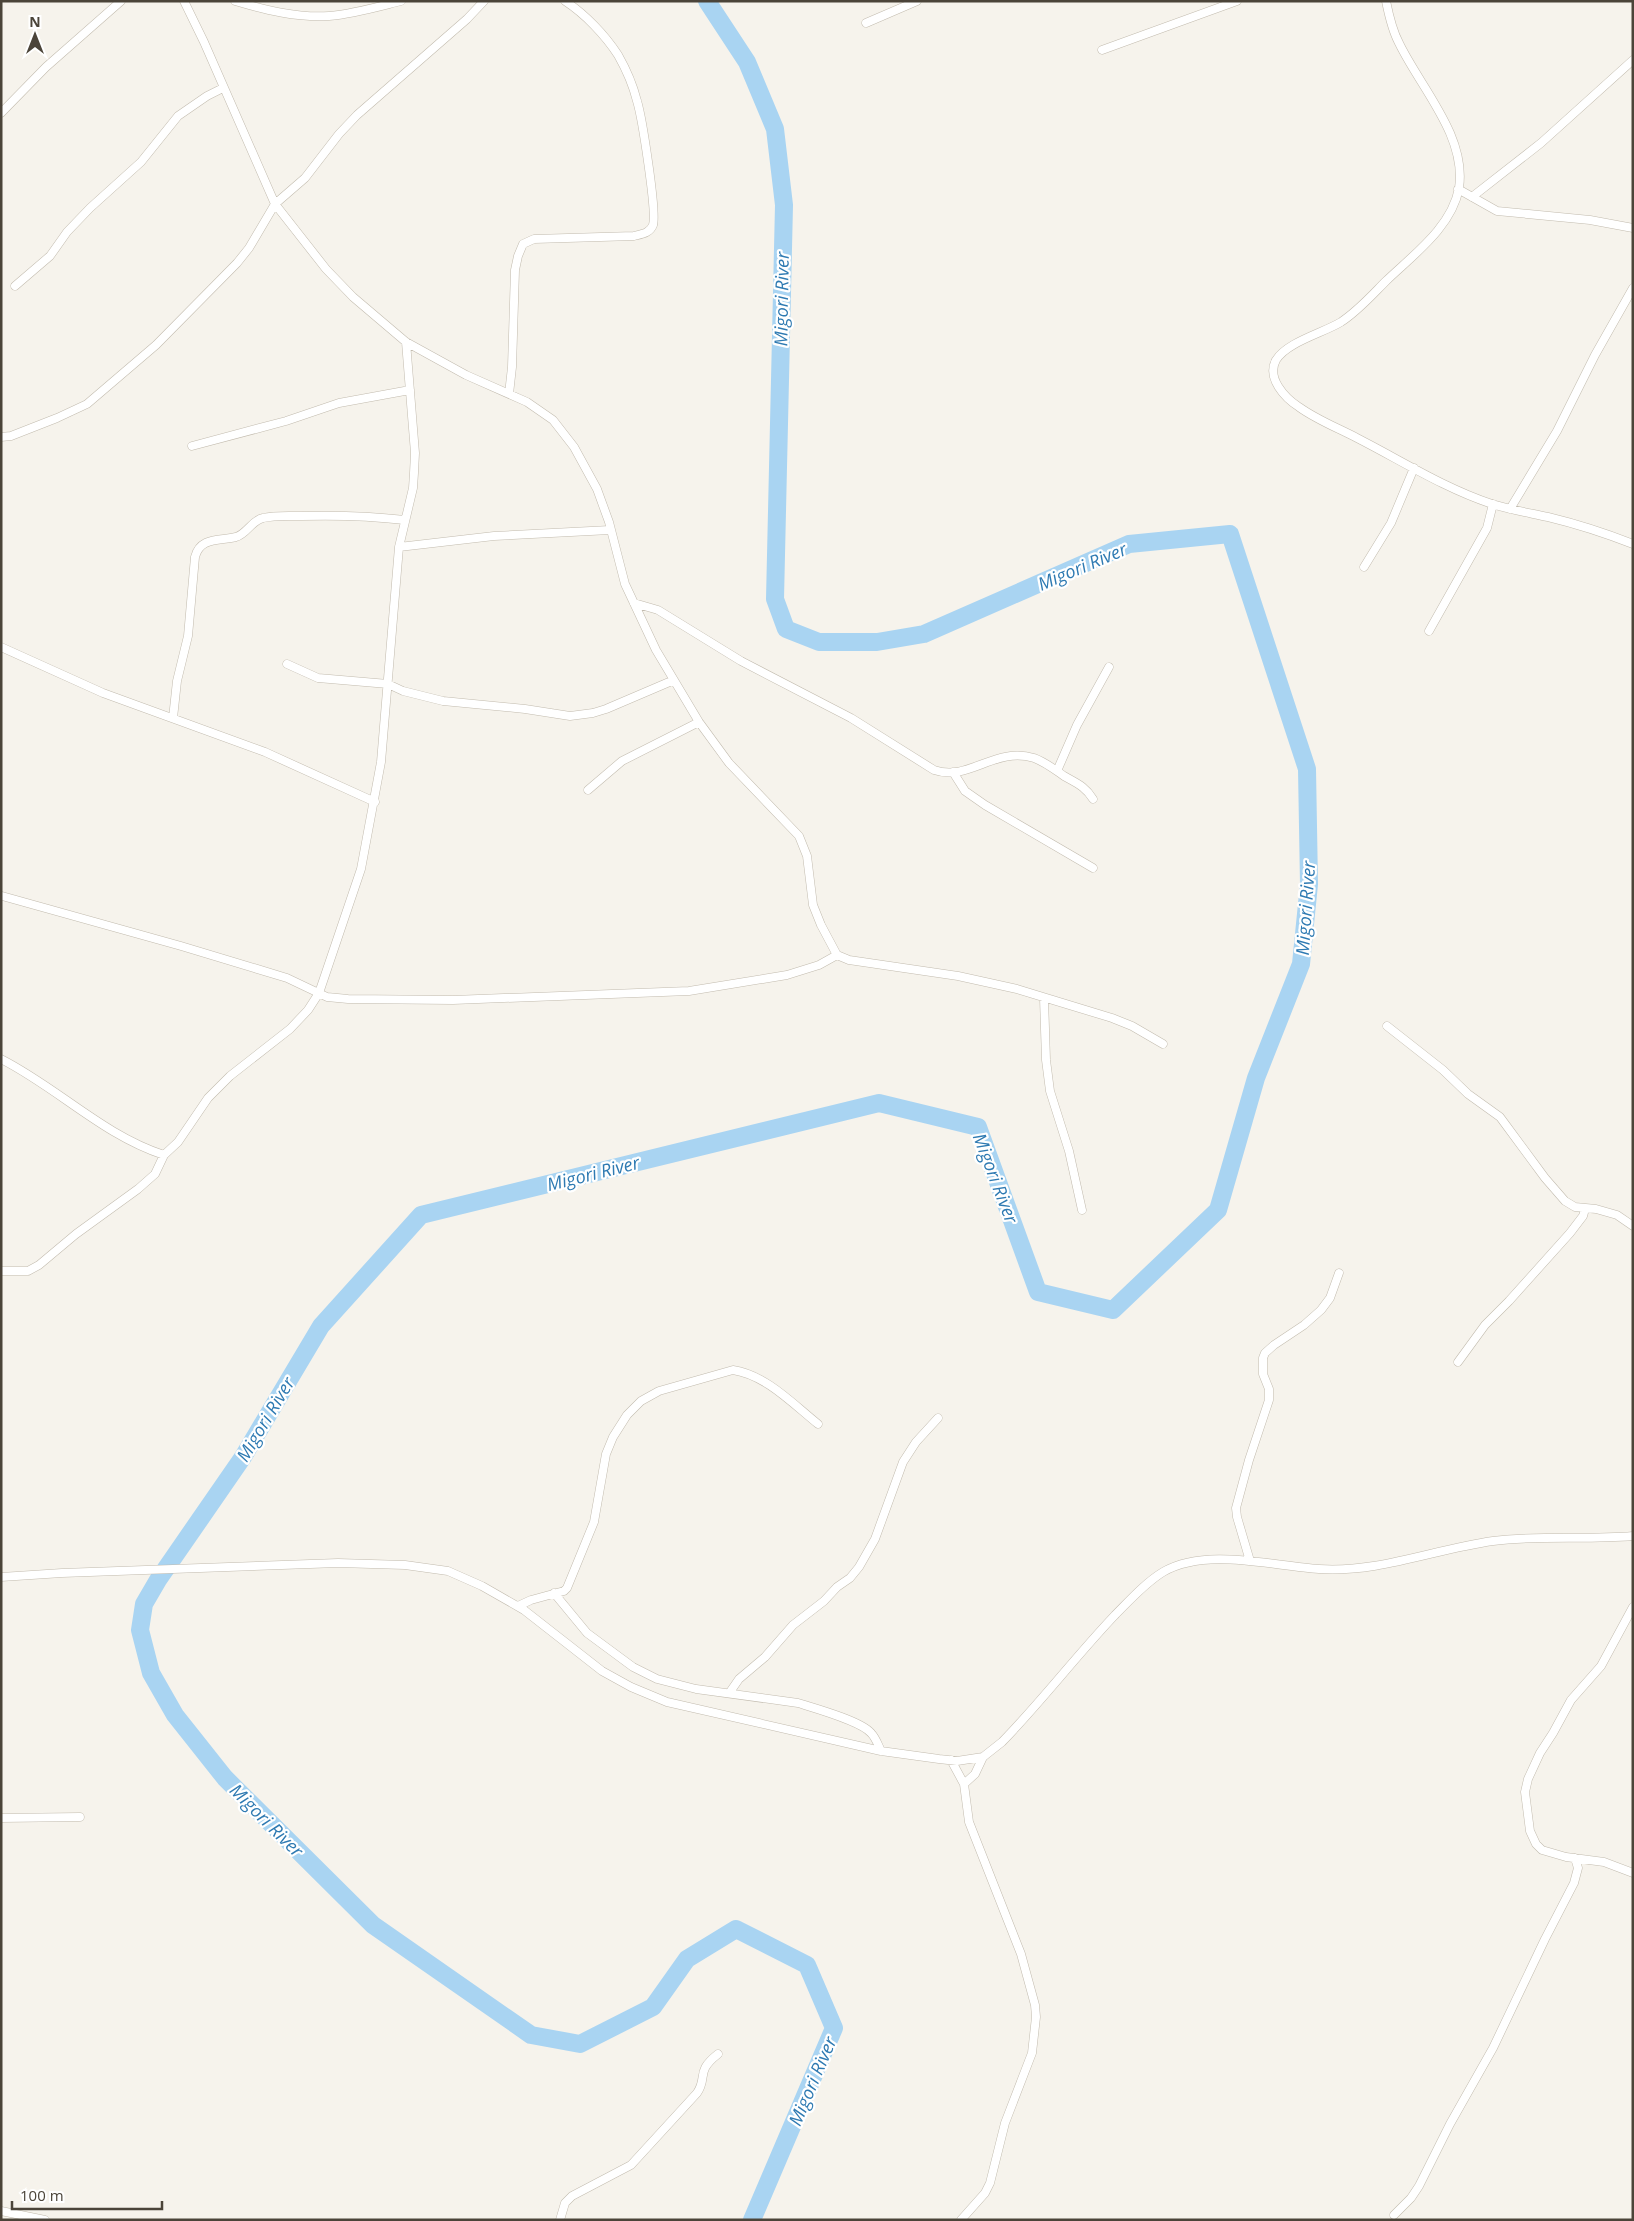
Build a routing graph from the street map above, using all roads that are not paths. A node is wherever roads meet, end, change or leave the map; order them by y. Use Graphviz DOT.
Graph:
graph roads {
  1 [pos="121,1"];
  2 [pos="184,1"];
  3 [pos="235,1"];
  4 [pos="400,1"];
  5 [pos="484,1"];
  6 [pos="565,1"];
  7 [pos="917,1"];
  8 [pos="1237,1"];
  9 [pos="1386,1"];
  10 [pos="866,23"];
  11 [pos="1102,50"];
  12 [pos="1633,60"];
  13 [pos="223,88"];
  14 [pos="1,113"];
  15 [pos="1458,188"];
  16 [pos="1472,197"];
  17 [pos="275,204"];
  18 [pos="1633,228"];
  19 [pos="15,286"];
  20 [pos="1633,288"];
  21 [pos="406,342"];
  22 [pos="410,390"];
  23 [pos="509,394"];
  24 [pos="1,437"];
  25 [pos="192,446"];
  26 [pos="1414,468"];
  27 [pos="1493,504"];
  28 [pos="1510,509"];
  29 [pos="405,520"];
  30 [pos="610,530"];
  31 [pos="1633,544"];
  32 [pos="399,547"];
  33 [pos="1364,566"];
  34 [pos="634,603"];
  35 [pos="1430,631"];
  36 [pos="1,647"];
  37 [pos="287,664"];
  38 [pos="1109,667"];
  39 [pos="674,680"];
  40 [pos="388,684"];
  41 [pos="173,718"];
  42 [pos="699,722"];
  43 [pos="1057,771"];
  44 [pos="953,772"];
  45 [pos="588,790"];
  46 [pos="1093,799"];
  47 [pos="375,802"];
  48 [pos="1093,868"];
  49 [pos="2,896"];
  50 [pos="837,955"];
  51 [pos="319,993"];
  52 [pos="1044,998"];
  53 [pos="1387,1026"];
  54 [pos="1163,1044"];
  55 [pos="1,1059"];
  56 [pos="164,1155"];
  57 [pos="1585,1209"];
  58 [pos="1082,1210"];
  59 [pos="1633,1226"];
  60 [pos="1,1271"];
  61 [pos="1339,1273"];
  62 [pos="1458,1362"];
  63 [pos="938,1418"];
  64 [pos="818,1424"];
  65 [pos="1633,1536"];
  66 [pos="1250,1561"];
  67 [pos="1,1577"];
  68 [pos="554,1593"];
  69 [pos="518,1606"];
  70 [pos="1633,1607"];
  71 [pos="730,1692"];
  72 [pos="881,1751"];
  73 [pos="983,1757"];
  74 [pos="952,1760"];
  75 [pos="964,1784"];
  76 [pos="80,1817"];
  77 [pos="1,1818"];
  78 [pos="1575,1858"];
  79 [pos="1633,1873"];
  80 [pos="718,2054"];
  81 [pos="1,2211"];
  82 [pos="1394,2215"];
  83 [pos="45,2220"];
  84 [pos="560,2220"];
  85 [pos="962,2220"];
  1 -- 14 [label="street"];
  2 -- 13 [label="street"];
  3 -- 4 [label="street"];
  5 -- 17 [label="street"];
  6 -- 23 [label="street"];
  7 -- 10 [label="street"];
  8 -- 11 [label="street"];
  9 -- 15 [label="street"];
  12 -- 16 [label="street"];
  13 -- 17 [label="street"];
  13 -- 19 [label="street"];
  15 -- 16 [label="street"];
  15 -- 26 [label="street"];
  16 -- 18 [label="street"];
  17 -- 21 [label="street"];
  17 -- 24 [label="street"];
  20 -- 28 [label="street"];
  21 -- 22 [label="street"];
  21 -- 23 [label="street"];
  22 -- 25 [label="street"];
  22 -- 29 [label="street"];
  23 -- 30 [label="street"];
  26 -- 27 [label="street"];
  26 -- 33 [label="street"];
  27 -- 28 [label="street"];
  27 -- 35 [label="street"];
  28 -- 31 [label="street"];
  29 -- 32 [label="street"];
  29 -- 41 [label="street"];
  30 -- 32 [label="street"];
  30 -- 34 [label="street"];
  32 -- 40 [label="street"];
  34 -- 39 [label="street"];
  34 -- 44 [label="street"];
  36 -- 41 [label="street"];
  37 -- 40 [label="street"];
  38 -- 43 [label="street"];
  39 -- 40 [label="street"];
  39 -- 42 [label="street"];
  40 -- 47 [label="street"];
  41 -- 47 [label="street"];
  42 -- 45 [label="street"];
  42 -- 50 [label="street"];
  43 -- 44 [label="street"];
  43 -- 46 [label="street"];
  44 -- 48 [label="street"];
  47 -- 51 [label="street"];
  49 -- 51 [label="street"];
  50 -- 51 [label="street"];
  50 -- 52 [label="street"];
  51 -- 56 [label="street"];
  52 -- 54 [label="street"];
  52 -- 58 [label="street"];
  53 -- 57 [label="street"];
  55 -- 56 [label="street"];
  56 -- 60 [label="street"];
  57 -- 59 [label="street"];
  57 -- 62 [label="street"];
  61 -- 66 [label="street"];
  63 -- 71 [label="street"];
  64 -- 68 [label="street"];
  65 -- 66 [label="street"];
  66 -- 73 [label="street"];
  67 -- 69 [label="street"];
  68 -- 69 [label="street"];
  68 -- 71 [label="street"];
  69 -- 72 [label="street"];
  70 -- 78 [label="street"];
  71 -- 72 [label="street"];
  72 -- 74 [label="street"];
  73 -- 74 [label="street"];
  73 -- 75 [label="street"];
  74 -- 75 [label="street"];
  75 -- 85 [label="street"];
  76 -- 77 [label="street"];
  78 -- 79 [label="street"];
  78 -- 82 [label="street"];
  80 -- 84 [label="street"];
  81 -- 83 [label="street"];
}
